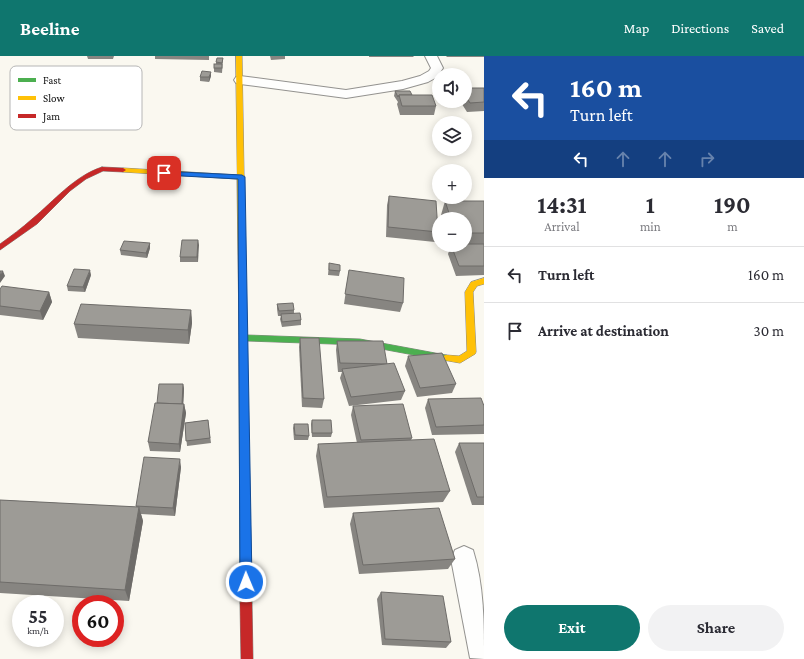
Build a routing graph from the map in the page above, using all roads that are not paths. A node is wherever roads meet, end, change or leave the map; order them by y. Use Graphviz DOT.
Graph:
graph roads {
  1 [pos="240,56"];
  2 [pos="431,56"];
  3 [pos="240,80"];
  4 [pos="242,177"];
  5 [pos="0,248"];
  6 [pos="484,281"];
  7 [pos="243,338"];
  8 [pos="464,559"];
  9 [pos="484,658"];
  10 [pos="247,659"];
  1 -- 3 [label="main road"];
  2 -- 3 [label="street"];
  3 -- 4 [label="main road"];
  4 -- 5 [label="main road"];
  4 -- 7 [label="main road"];
  6 -- 7 [label="main road"];
  7 -- 10 [label="main road"];
  8 -- 9 [label="street"];
}
